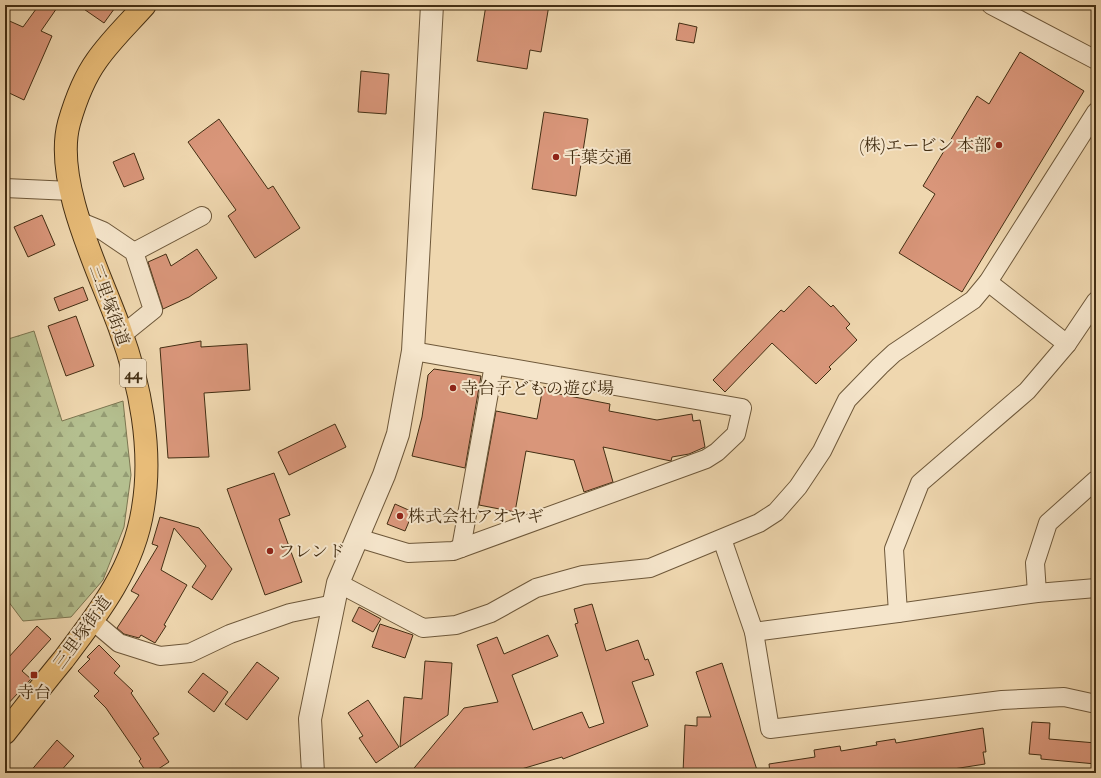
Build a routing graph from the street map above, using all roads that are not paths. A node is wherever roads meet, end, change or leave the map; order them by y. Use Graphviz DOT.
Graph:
graph roads {
  1 [pos="145,5"];
  2 [pos="432,5"];
  3 [pos="991,5"];
  4 [pos="1096,60"];
  5 [pos="1096,112"];
  6 [pos="5,188"];
  7 [pos="71,191"];
  8 [pos="202,216"];
  9 [pos="81,222"];
  10 [pos="134,252"];
  11 [pos="988,282"];
  12 [pos="1096,301"];
  13 [pos="122,335"];
  14 [pos="1067,344"];
  15 [pos="413,351"];
  16 [pos="494,365"];
  17 [pos="1096,480"];
  18 [pos="358,538"];
  19 [pos="722,538"];
  20 [pos="461,548"];
  21 [pos="1096,588"];
  22 [pos="1037,593"];
  23 [pos="336,594"];
  24 [pos="898,613"];
  25 [pos="93,621"];
  26 [pos="754,632"];
  27 [pos="1096,704"];
  28 [pos="5,733"];
  29 [pos="313,773"];
  1 -- 7 [label="main road, 三里塚街道 / 44"];
  2 -- 15 [label="street"];
  3 -- 4 [label="street"];
  5 -- 11 [label="street"];
  6 -- 7 [label="street"];
  7 -- 9 [label="main road, 三里塚街道 / 44"];
  8 -- 10 [label="street"];
  9 -- 10 [label="street"];
  9 -- 13 [label="main road, 三里塚街道 / 44"];
  10 -- 13 [label="street"];
  11 -- 14 [label="street"];
  11 -- 19 [label="street"];
  12 -- 14 [label="street"];
  13 -- 25 [label="main road, 三里塚街道 / 44"];
  14 -- 24 [label="street"];
  15 -- 16 [label="street"];
  15 -- 18 [label="street"];
  16 -- 20 [label="street"];
  16 -- 20 [label="street"];
  17 -- 22 [label="street"];
  18 -- 20 [label="street"];
  18 -- 23 [label="street"];
  19 -- 23 [label="street"];
  19 -- 26 [label="street"];
  21 -- 22 [label="street"];
  22 -- 24 [label="street"];
  23 -- 25 [label="street"];
  23 -- 29 [label="street"];
  24 -- 26 [label="street"];
  25 -- 28 [label="main road, 三里塚街道 / 44"];
  26 -- 27 [label="street"];
}
